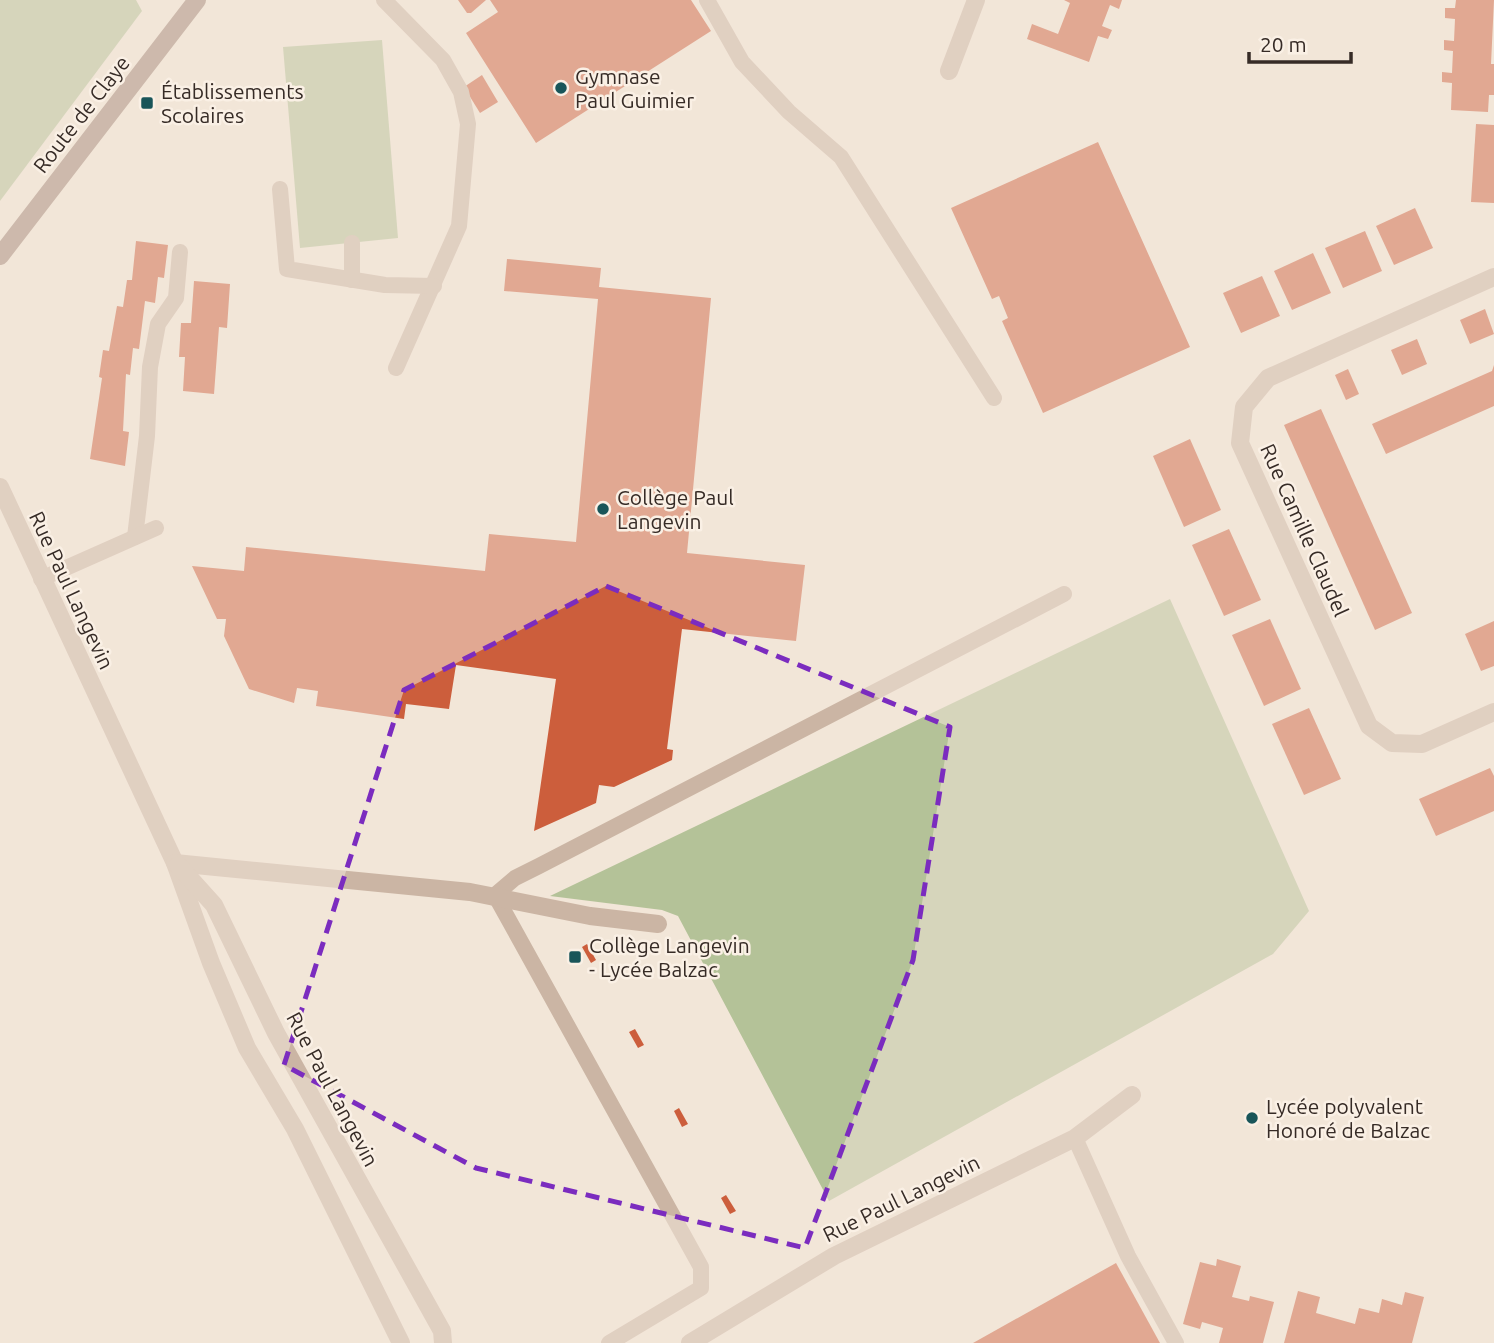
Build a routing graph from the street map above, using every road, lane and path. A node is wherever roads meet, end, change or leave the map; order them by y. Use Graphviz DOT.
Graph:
graph roads {
  1 [pos="197,0"];
  2 [pos="383,0"];
  3 [pos="707,0"];
  4 [pos="976,0"];
  5 [pos="949,71"];
  6 [pos="280,189"];
  7 [pos="352,243"];
  8 [pos="180,252"];
  9 [pos="0,256"];
  10 [pos="1494,277"];
  11 [pos="352,280"];
  12 [pos="435,286"];
  13 [pos="396,368"];
  14 [pos="994,398"];
  15 [pos="0,487"];
  16 [pos="156,528"];
  17 [pos="135,537"];
  18 [pos="41,579"];
  19 [pos="1065,594"];
  20 [pos="1494,712"];
  21 [pos="175,863"];
  22 [pos="495,895"];
  23 [pos="658,924"];
  24 [pos="1132,1095"];
  25 [pos="1075,1138"];
  26 [pos="401,1343"];
  27 [pos="443,1343"];
  28 [pos="609,1343"];
  29 [pos="690,1343"];
  30 [pos="1176,1343"];
  1 -- 9 [label="main road, Route de Claye"];
  2 -- 12 [label="lane"];
  3 -- 14 [label="lane"];
  4 -- 5 [label="street"];
  6 -- 11 [label="lane"];
  7 -- 11 [label="lane"];
  8 -- 17 [label="lane"];
  10 -- 20 [label="street, Rue Camille Claudel"];
  11 -- 12 [label="lane"];
  12 -- 13 [label="lane"];
  15 -- 18 [label="street, Rue Paul Langevin"];
  16 -- 17 [label="lane"];
  17 -- 18 [label="lane"];
  18 -- 21 [label="street, Rue Paul Langevin"];
  19 -- 22 [label="lane"];
  21 -- 22 [label="street"];
  21 -- 26 [label="street, Rue Paul Langevin"];
  21 -- 27 [label="street, Rue Paul Langevin"];
  22 -- 23 [label="street"];
  22 -- 28 [label="lane"];
  24 -- 25 [label="street, Rue Paul Langevin"];
  25 -- 29 [label="street, Rue Paul Langevin"];
  25 -- 30 [label="lane"];
}
